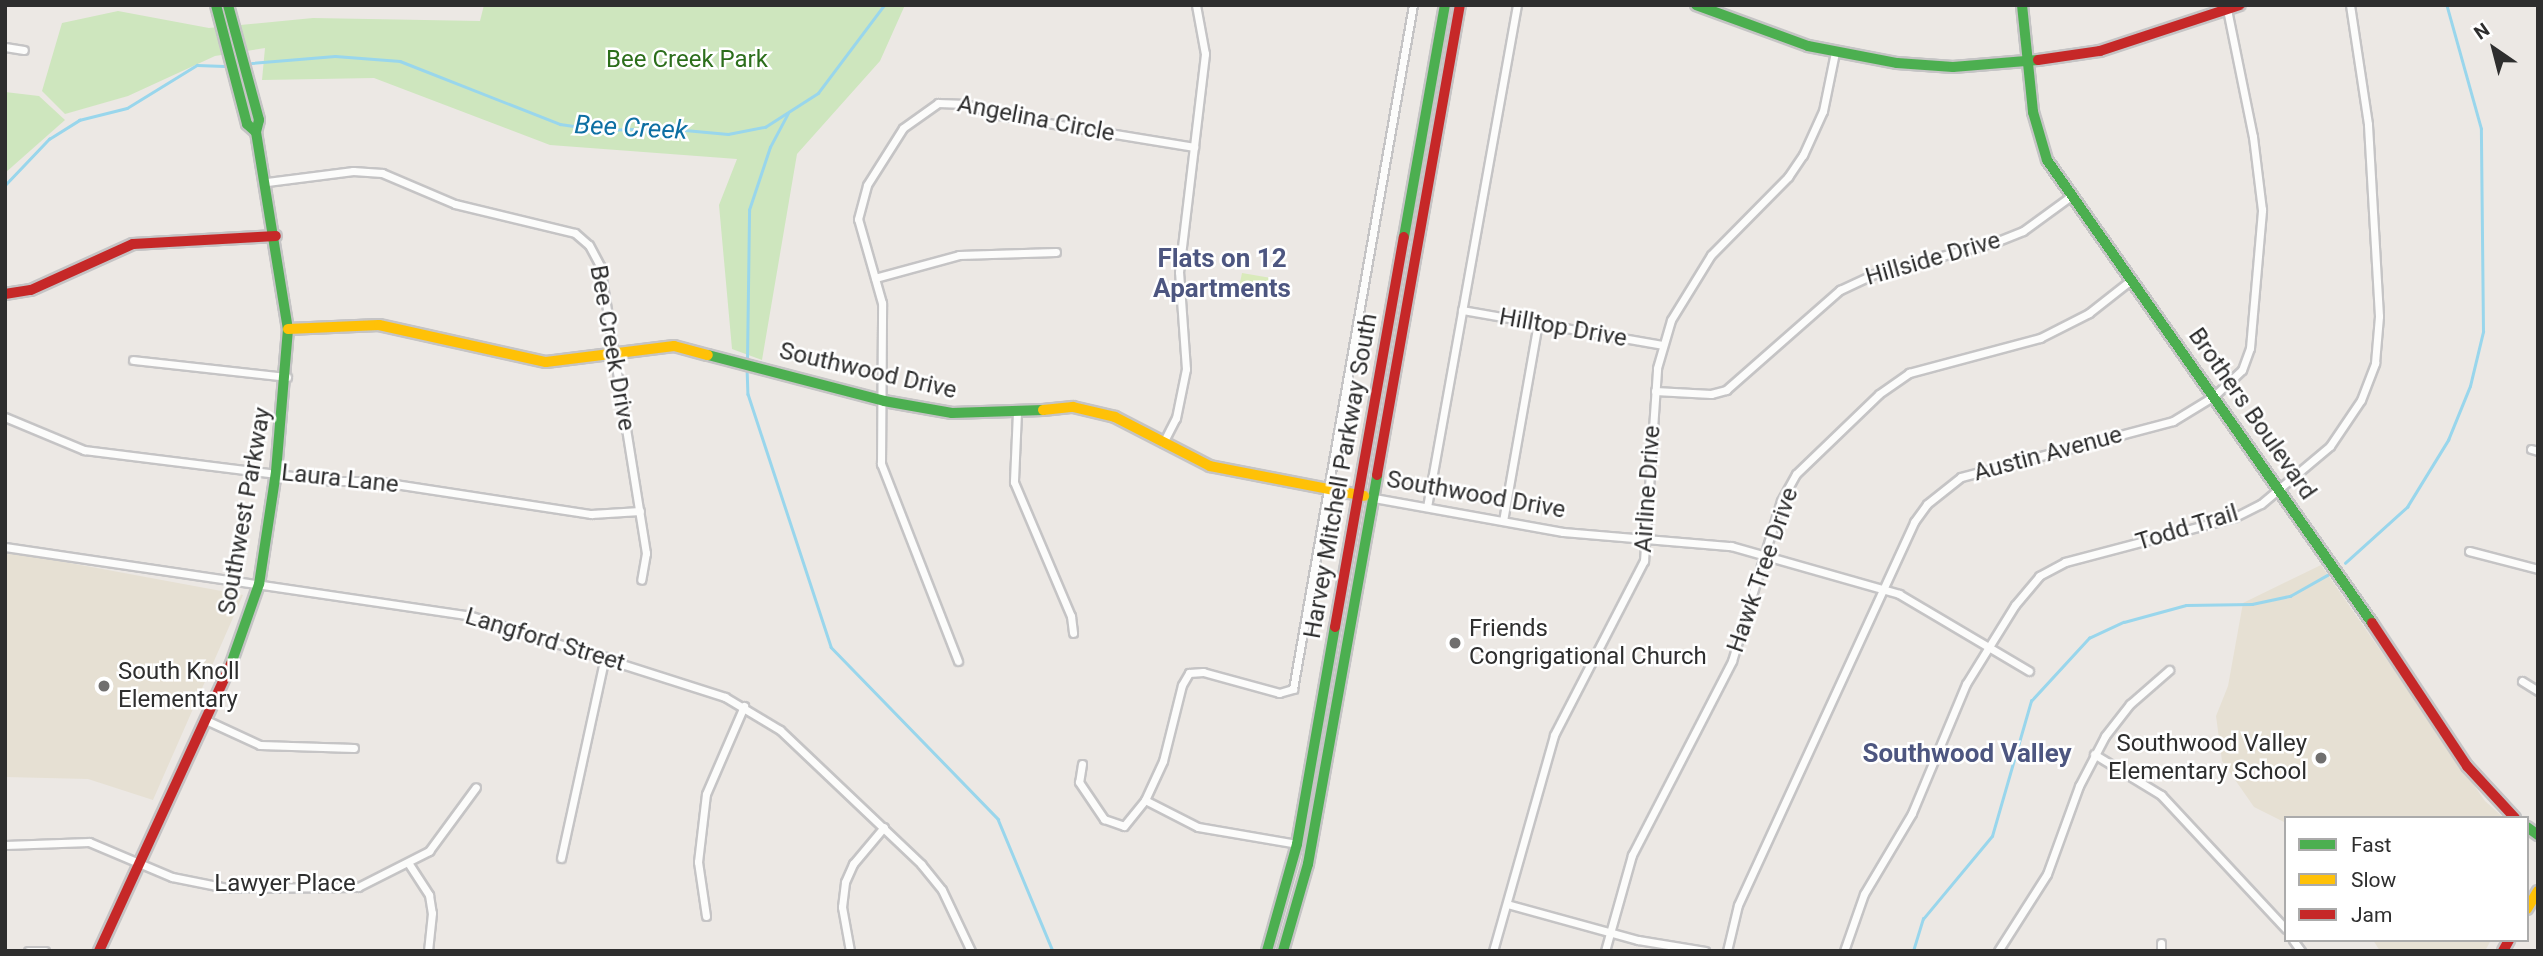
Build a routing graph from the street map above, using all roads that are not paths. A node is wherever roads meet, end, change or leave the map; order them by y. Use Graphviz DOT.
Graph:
graph roads {
  1 [pos="216,5"];
  2 [pos="228,5"];
  3 [pos="1196,5"];
  4 [pos="1413,5"];
  5 [pos="1445,5"];
  6 [pos="1517,5"];
  7 [pos="1696,5"];
  8 [pos="2022,5"];
  9 [pos="2241,5"];
  10 [pos="2350,5"];
  11 [pos="1460,7"];
  12 [pos="2227,9"];
  13 [pos="5,47"];
  14 [pos="24,50"];
  15 [pos="1835,52"];
  16 [pos="2027,63"];
  17 [pos="256,132"];
  18 [pos="1194,147"];
  19 [pos="267,181"];
  20 [pos="2071,196"];
  21 [pos="276,236"];
  22 [pos="1056,251"];
  23 [pos="876,278"];
  24 [pos="2131,279"];
  25 [pos="5,294"];
  26 [pos="1462,310"];
  27 [pos="1538,323"];
  28 [pos="288,329"];
  29 [pos="1663,345"];
  30 [pos="615,352"];
  31 [pos="133,360"];
  32 [pos="287,377"];
  33 [pos="1655,391"];
  34 [pos="2214,396"];
  35 [pos="884,401"];
  36 [pos="1017,412"];
  37 [pos="5,417"];
  38 [pos="1162,444"];
  39 [pos="276,472"];
  40 [pos="1328,489"];
  41 [pos="2279,491"];
  42 [pos="1360,495"];
  43 [pos="1374,498"];
  44 [pos="1427,508"];
  45 [pos="640,511"];
  46 [pos="1503,521"];
  47 [pos="1646,538"];
  48 [pos="5,547"];
  49 [pos="2469,551"];
  50 [pos="1765,556"];
  51 [pos="2538,569"];
  52 [pos="641,580"];
  53 [pos="259,584"];
  54 [pos="1884,589"];
  55 [pos="1073,634"];
  56 [pos="1988,648"];
  57 [pos="606,657"];
  58 [pos="957,661"];
  59 [pos="2169,670"];
  60 [pos="2029,671"];
  61 [pos="2522,681"];
  62 [pos="2538,691"];
  63 [pos="744,706"];
  64 [pos="208,722"];
  65 [pos="354,748"];
  66 [pos="2094,754"];
  67 [pos="1082,764"];
  68 [pos="476,787"];
  69 [pos="1145,800"];
  70 [pos="2513,816"];
  71 [pos="884,827"];
  72 [pos="5,845"];
  73 [pos="1297,845"];
  74 [pos="561,859"];
  75 [pos="409,864"];
  76 [pos="140,866"];
  77 [pos="1507,904"];
  78 [pos="706,916"];
  79 [pos="2284,927"];
  80 [pos="1610,932"];
  81 [pos="29,951"];
  82 [pos="45,951"];
  83 [pos="99,951"];
  84 [pos="428,951"];
  85 [pos="850,951"];
  86 [pos="971,951"];
  87 [pos="1267,951"];
  88 [pos="1283,951"];
  89 [pos="1493,951"];
  90 [pos="1605,951"];
  91 [pos="1705,951"];
  92 [pos="1727,951"];
  93 [pos="1844,951"];
  94 [pos="1998,951"];
  1 -- 17 [label="main road, Southwest Parkway"];
  2 -- 17 [label="main road, Southwest Parkway"];
  3 -- 18 [label="street"];
  4 -- 40 [label="street"];
  5 -- 42 [label="main road, Harvey Mitchell Parkway South"];
  6 -- 26 [label="street"];
  7 -- 15 [label="main road"];
  8 -- 16 [label="main road, Brothers Boulevard"];
  9 -- 12 [label="main road"];
  10 -- 41 [label="street, Todd Trail"];
  11 -- 43 [label="main road, Harvey Mitchell Parkway South"];
  12 -- 16 [label="main road"];
  12 -- 34 [label="street, Austin Avenue"];
  13 -- 14 [label="street"];
  15 -- 16 [label="main road"];
  15 -- 29 [label="street, Airline Drive"];
  16 -- 20 [label="main road, Brothers Boulevard"];
  17 -- 19 [label="main road, Southwest Parkway"];
  18 -- 23 [label="street, Angelina Circle"];
  18 -- 38 [label="street"];
  19 -- 21 [label="main road, Southwest Parkway"];
  19 -- 30 [label="street, Bee Creek Drive"];
  20 -- 24 [label="main road, Brothers Boulevard"];
  20 -- 33 [label="street, Hillside Drive"];
  21 -- 25 [label="main road"];
  21 -- 28 [label="main road, Southwest Parkway"];
  22 -- 23 [label="street"];
  23 -- 35 [label="street, Angelina Circle"];
  24 -- 34 [label="main road, Brothers Boulevard"];
  24 -- 50 [label="street, Hawk Tree Drive"];
  26 -- 27 [label="street, Hilltop Drive"];
  26 -- 44 [label="street"];
  27 -- 29 [label="street, Hilltop Drive"];
  27 -- 46 [label="street"];
  28 -- 30 [label="main road, Southwood Drive"];
  28 -- 32 [label="main road, Southwest Parkway"];
  29 -- 33 [label="street, Airline Drive"];
  30 -- 35 [label="main road, Southwood Drive"];
  30 -- 45 [label="street, Bee Creek Drive"];
  31 -- 32 [label="street"];
  32 -- 39 [label="main road, Southwest Parkway"];
  33 -- 47 [label="street, Airline Drive"];
  34 -- 41 [label="main road, Brothers Boulevard"];
  34 -- 54 [label="street, Austin Avenue"];
  35 -- 36 [label="main road, Southwood Drive"];
  35 -- 58 [label="street, Angelina Circle"];
  36 -- 38 [label="main road, Southwood Drive"];
  36 -- 55 [label="street"];
  37 -- 39 [label="street, Laura Lane"];
  38 -- 40 [label="main road, Southwood Drive"];
  39 -- 45 [label="street, Laura Lane"];
  39 -- 53 [label="main road, Southwest Parkway"];
  40 -- 42 [label="main road, Southwood Drive"];
  40 -- 69 [label="street"];
  41 -- 56 [label="street, Todd Trail"];
  41 -- 70 [label="main road, Brothers Boulevard"];
  42 -- 43 [label="main road, Southwood Drive"];
  42 -- 73 [label="main road, Harvey Mitchell Parkway South"];
  43 -- 44 [label="street, Southwood Drive"];
  43 -- 88 [label="main road, Harvey Mitchell Parkway South"];
  44 -- 46 [label="street, Southwood Drive"];
  45 -- 52 [label="street, Bee Creek Drive"];
  46 -- 47 [label="street, Southwood Drive"];
  47 -- 50 [label="street, Southwood Drive"];
  47 -- 77 [label="street, Airline Drive"];
  48 -- 53 [label="street, Langford Street"];
  49 -- 51 [label="street"];
  50 -- 54 [label="street, Southwood Drive"];
  50 -- 80 [label="street, Hawk Tree Drive"];
  53 -- 57 [label="street, Langford Street"];
  53 -- 64 [label="main road, Southwest Parkway"];
  54 -- 56 [label="street, Southwood Drive"];
  54 -- 92 [label="street, Austin Avenue"];
  56 -- 60 [label="street, Southwood Drive"];
  56 -- 93 [label="street, Todd Trail"];
  57 -- 63 [label="street, Langford Street"];
  57 -- 74 [label="street"];
  59 -- 66 [label="street"];
  61 -- 62 [label="street"];
  63 -- 71 [label="street, Langford Street"];
  63 -- 78 [label="street"];
  64 -- 65 [label="street"];
  64 -- 76 [label="main road, Southwest Parkway"];
  66 -- 79 [label="street"];
  66 -- 94 [label="street"];
  67 -- 69 [label="street"];
  68 -- 75 [label="street, Lawyer Place"];
  69 -- 73 [label="street"];
  71 -- 85 [label="street"];
  71 -- 86 [label="street, Langford Street"];
  72 -- 76 [label="street, Lawyer Place"];
  73 -- 87 [label="main road, Harvey Mitchell Parkway South"];
  75 -- 76 [label="street, Lawyer Place"];
  75 -- 84 [label="street"];
  76 -- 83 [label="main road, Southwest Parkway"];
  77 -- 80 [label="street"];
  77 -- 89 [label="street, Airline Drive"];
  80 -- 90 [label="street, Hawk Tree Drive"];
  80 -- 91 [label="street"];
  81 -- 82 [label="street"];
}
